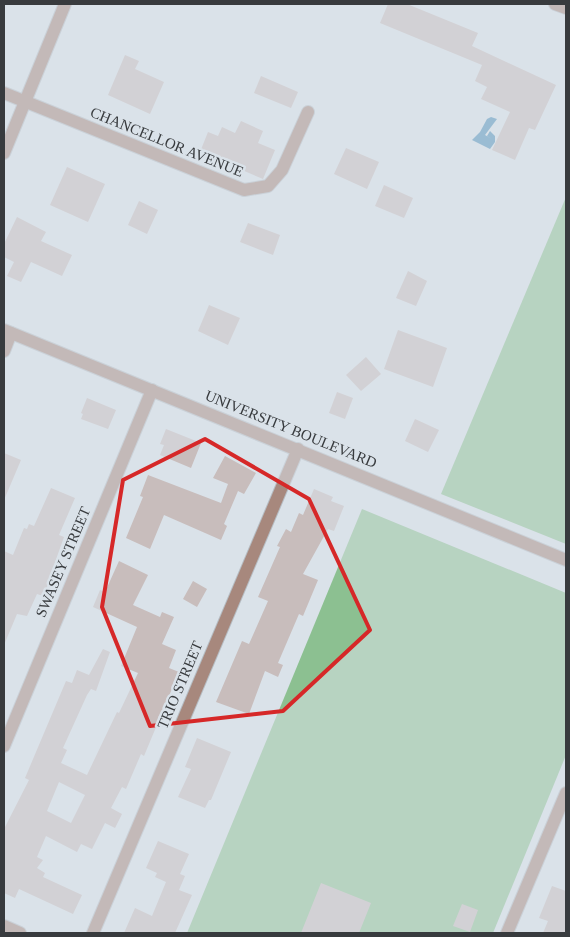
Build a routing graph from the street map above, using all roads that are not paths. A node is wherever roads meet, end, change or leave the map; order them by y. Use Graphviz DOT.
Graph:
graph roads {
  1 [pos="65,4"];
  2 [pos="554,4"];
  3 [pos="566,8"];
  4 [pos="4,94"];
  5 [pos="24,101"];
  6 [pos="308,112"];
  7 [pos="4,153"];
  8 [pos="8,331"];
  9 [pos="4,351"];
  10 [pos="152,390"];
  11 [pos="298,449"];
  12 [pos="566,560"];
  13 [pos="4,746"];
  14 [pos="566,793"];
  15 [pos="4,926"];
  16 [pos="20,933"];
  17 [pos="92,933"];
  18 [pos="507,933"];
  1 -- 5 [label="street"];
  2 -- 3 [label="street"];
  4 -- 5 [label="street, CHANCELLOR AVENUE"];
  5 -- 6 [label="street, CHANCELLOR AVENUE"];
  5 -- 7 [label="street"];
  8 -- 9 [label="street"];
  8 -- 10 [label="street, UNIVERSITY BOULEVARD"];
  10 -- 11 [label="street, UNIVERSITY BOULEVARD"];
  10 -- 13 [label="street, SWASEY STREET"];
  11 -- 12 [label="street, UNIVERSITY BOULEVARD"];
  11 -- 17 [label="street, TRIO STREET"];
  14 -- 18 [label="street"];
  15 -- 16 [label="street"];
}
